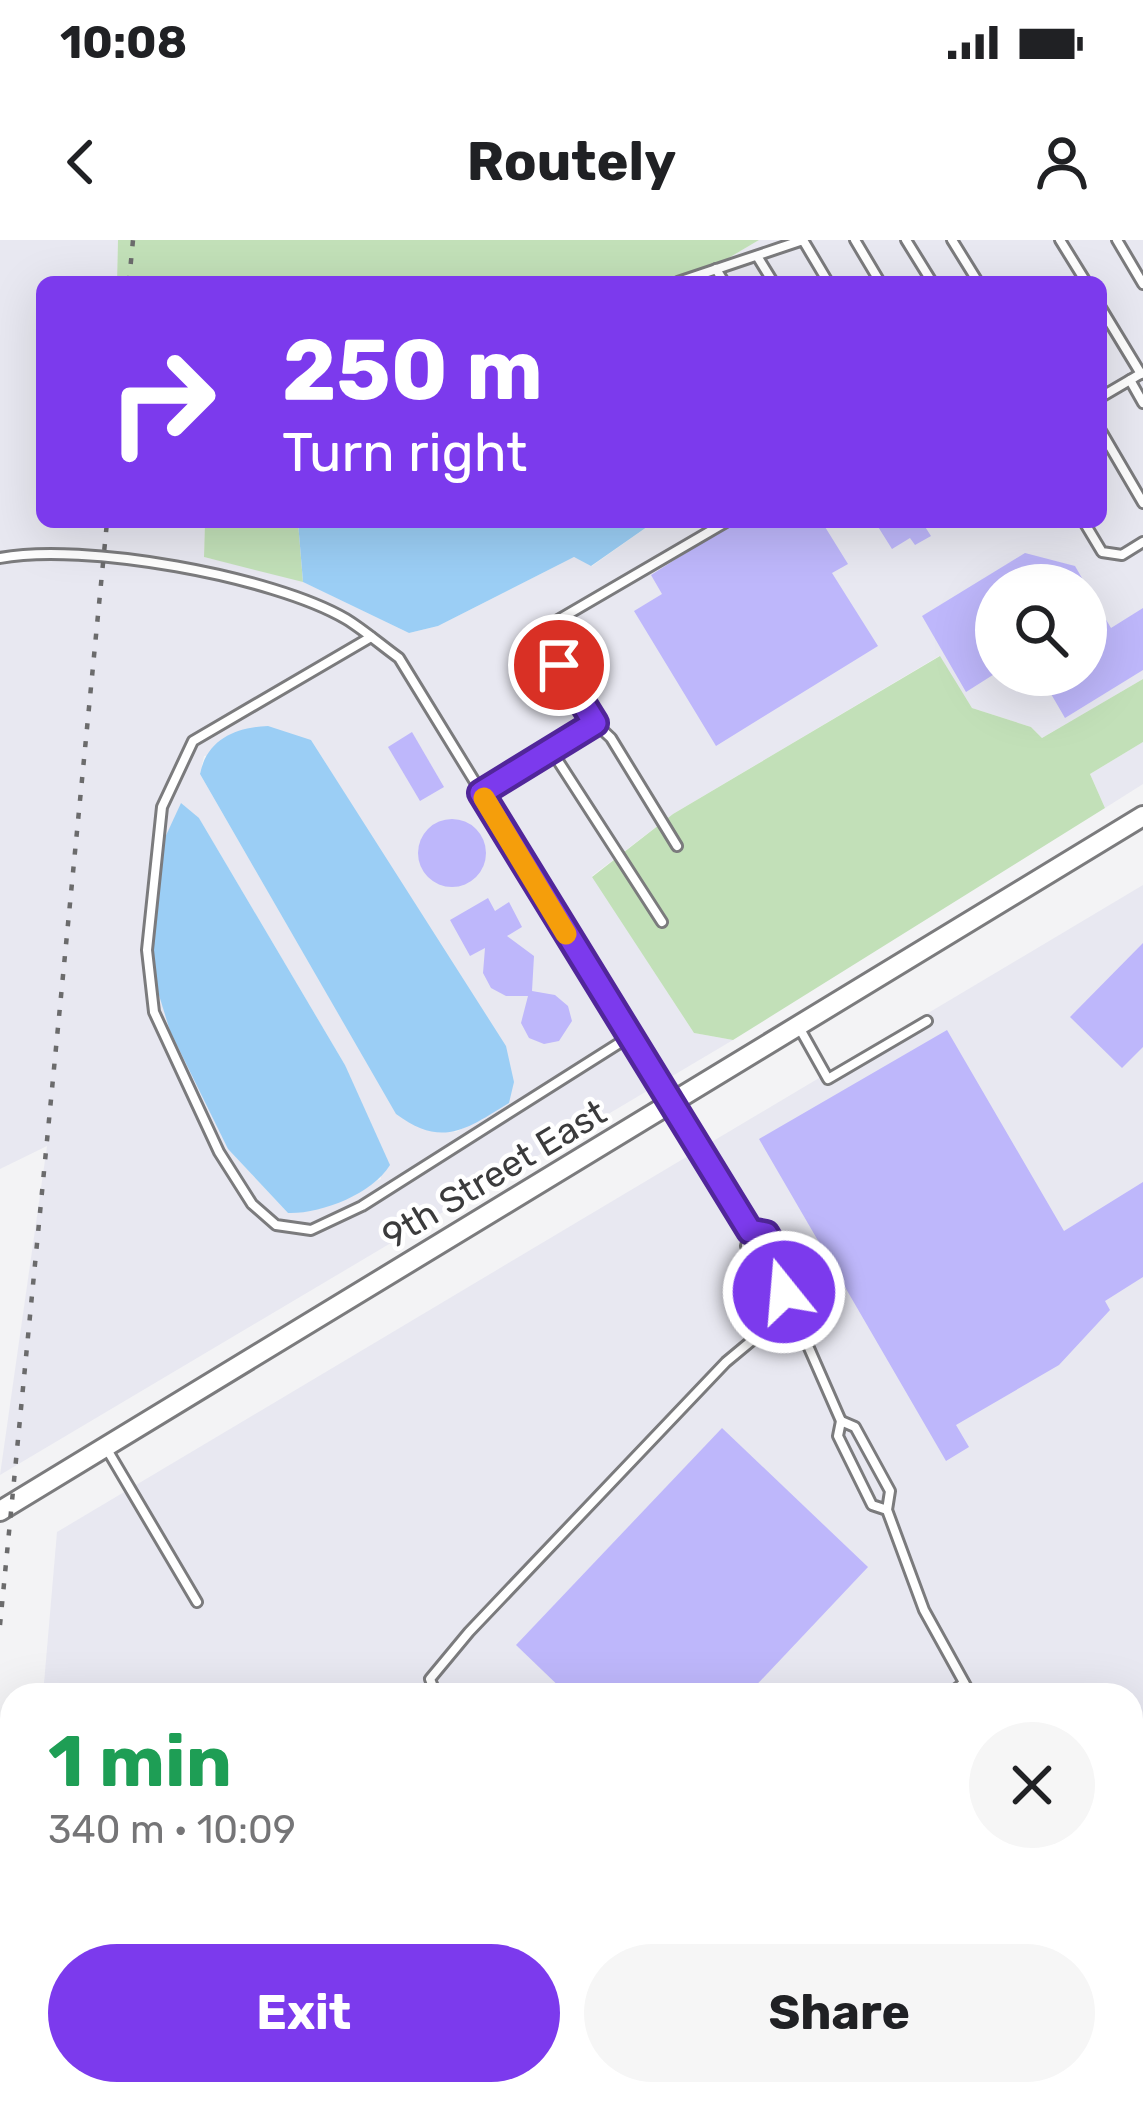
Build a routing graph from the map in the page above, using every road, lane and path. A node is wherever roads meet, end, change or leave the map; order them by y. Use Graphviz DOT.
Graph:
graph roads {
  1 [pos="855,240"];
  2 [pos="906,240"];
  3 [pos="952,240"];
  4 [pos="1060,240"];
  5 [pos="1117,240"];
  6 [pos="757,256"];
  7 [pos="716,269"];
  8 [pos="696,276"];
  9 [pos="720,276"];
  10 [pos="769,276"];
  11 [pos="824,276"];
  12 [pos="876,276"];
  13 [pos="928,276"];
  14 [pos="974,276"];
  15 [pos="1082,276"];
  16 [pos="1143,284"];
  17 [pos="1107,318"];
  18 [pos="1142,373"];
  19 [pos="1130,380"];
  20 [pos="1107,393"];
  21 [pos="1143,403"];
  22 [pos="1107,441"];
  23 [pos="1143,503"];
  24 [pos="716,528"];
  25 [pos="1088,528"];
  26 [pos="1143,542"];
  27 [pos="0,558"];
  28 [pos="371,638"];
  29 [pos="595,723"];
  30 [pos="550,750"];
  31 [pos="481,793"];
  32 [pos="1143,816"];
  33 [pos="677,846"];
  34 [pos="662,922"];
  35 [pos="927,1021"];
  36 [pos="799,1028"];
  37 [pos="629,1037"];
  38 [pos="672,1106"];
  39 [pos="750,1231"];
  40 [pos="784,1292"];
  41 [pos="791,1308"];
  42 [pos="841,1421"];
  43 [pos="104,1444"];
  44 [pos="887,1510"];
  45 [pos="0,1511"];
  46 [pos="197,1602"];
  47 [pos="432,1683"];
  48 [pos="964,1683"];
  1 -- 12 [label="lane"];
  2 -- 13 [label="lane"];
  3 -- 14 [label="lane"];
  4 -- 15 [label="lane"];
  5 -- 16 [label="lane"];
  6 -- 7 [label="lane"];
  6 -- 10 [label="lane"];
  6 -- 11 [label="lane"];
  7 -- 8 [label="lane"];
  7 -- 9 [label="lane"];
  17 -- 18 [label="lane"];
  18 -- 19 [label="lane"];
  19 -- 20 [label="lane"];
  19 -- 21 [label="lane"];
  22 -- 23 [label="lane"];
  24 -- 29 [label="lane"];
  25 -- 26 [label="lane"];
  27 -- 28 [label="lane"];
  28 -- 31 [label="lane"];
  28 -- 37 [label="lane"];
  29 -- 30 [label="lane"];
  29 -- 33 [label="lane"];
  30 -- 31 [label="lane"];
  30 -- 34 [label="lane"];
  31 -- 37 [label="lane"];
  32 -- 36 [label="street, 9th Street East"];
  35 -- 36 [label="lane"];
  36 -- 38 [label="street, 9th Street East"];
  37 -- 38 [label="lane"];
  38 -- 39 [label="lane"];
  38 -- 43 [label="street, 9th Street East"];
  39 -- 40 [label="lane"];
  39 -- 40 [label="lane"];
  40 -- 41 [label="lane"];
  41 -- 42 [label="lane"];
  41 -- 47 [label="lane"];
  42 -- 44 [label="lane"];
  42 -- 44 [label="lane"];
  43 -- 45 [label="street, 9th Street East"];
  43 -- 46 [label="lane"];
  44 -- 48 [label="lane"];
}
